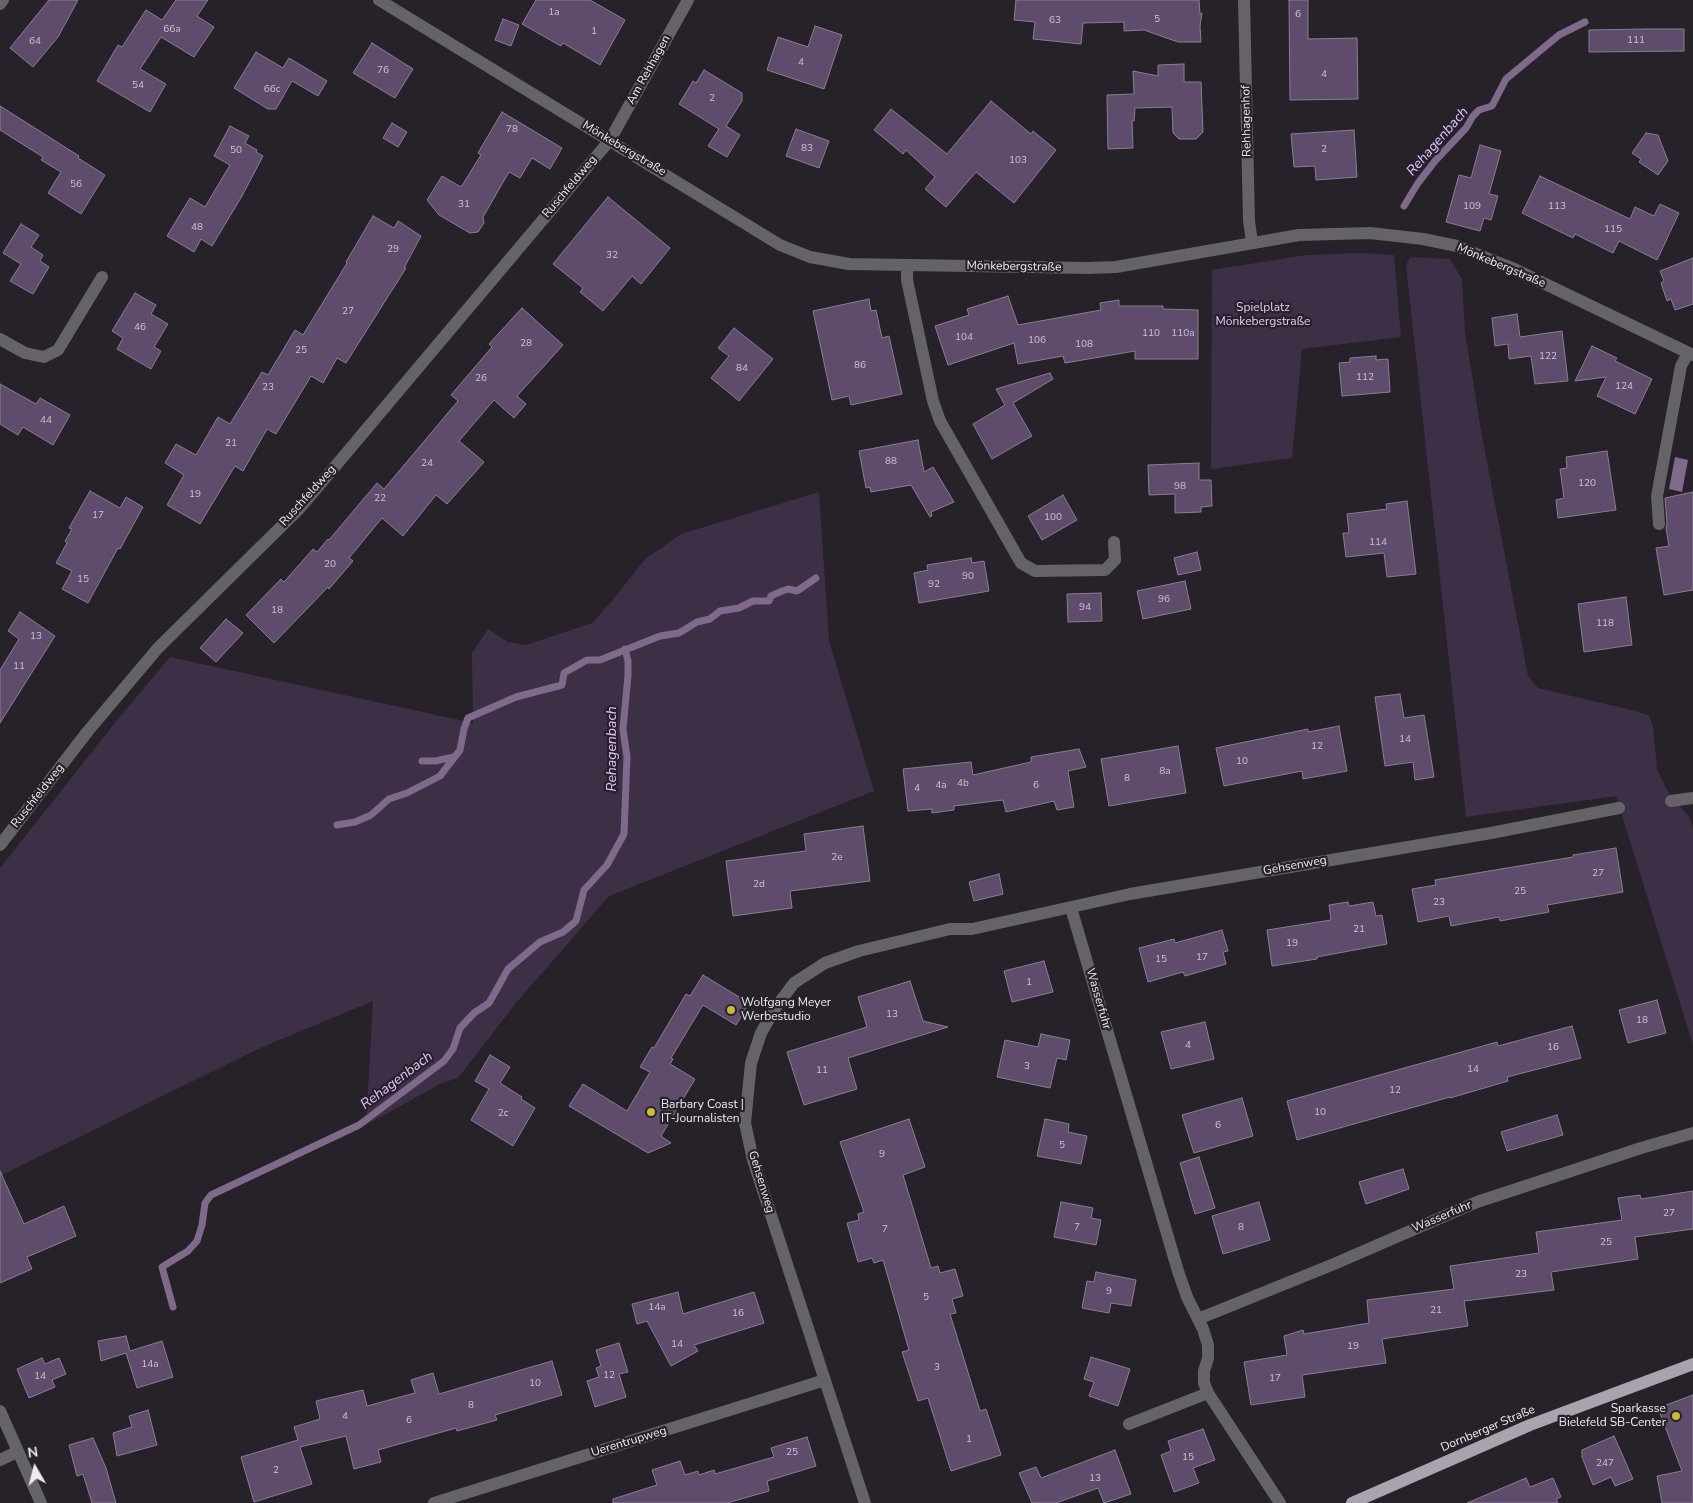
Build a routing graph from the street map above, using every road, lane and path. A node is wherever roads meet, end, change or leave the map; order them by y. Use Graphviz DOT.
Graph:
graph roads {
  1 [pos="3,0"];
  2 [pos="381,0"];
  3 [pos="688,0"];
  4 [pos="1244,0"];
  5 [pos="0,4"];
  6 [pos="610,140"];
  7 [pos="1252,242"];
  8 [pos="907,266"];
  9 [pos="102,277"];
  10 [pos="0,339"];
  11 [pos="1691,354"];
  12 [pos="1659,524"];
  13 [pos="1114,542"];
  14 [pos="1693,798"];
  15 [pos="1670,801"];
  16 [pos="1619,808"];
  17 [pos="0,845"];
  18 [pos="1071,908"];
  19 [pos="1693,1133"];
  20 [pos="1198,1319"];
  21 [pos="1693,1364"];
  22 [pos="825,1380"];
  23 [pos="1208,1393"];
  24 [pos="0,1411"];
  25 [pos="1129,1424"];
  26 [pos="18,1452"];
  27 [pos="0,1460"];
  28 [pos="41,1503"];
  29 [pos="434,1503"];
  30 [pos="866,1503"];
  31 [pos="1280,1503"];
  32 [pos="1352,1503"];
  1 -- 5 [label="street"];
  2 -- 6 [label="street, Mönkebergstraße"];
  3 -- 6 [label="street, Am Rehhagen"];
  4 -- 7 [label="street, Rehhagenhof"];
  6 -- 8 [label="street, Mönkebergstraße"];
  6 -- 17 [label="street, Ruschfeldweg"];
  7 -- 8 [label="street, Mönkebergstraße"];
  7 -- 11 [label="street, Mönkebergstraße"];
  8 -- 13 [label="street"];
  9 -- 10 [label="street"];
  11 -- 12 [label="street"];
  14 -- 15 [label="street"];
  16 -- 18 [label="street, Gehsenweg"];
  18 -- 20 [label="street, Wasserfuhr"];
  18 -- 22 [label="street, Gehsenweg"];
  19 -- 20 [label="street, Wasserfuhr"];
  20 -- 23 [label="street, Wasserfuhr"];
  21 -- 32 [label="main road, Dornberger Straße"];
  22 -- 29 [label="street, Uerentrupweg"];
  22 -- 30 [label="street, Gehsenweg"];
  23 -- 25 [label="street"];
  23 -- 31 [label="street, Wasserfuhr"];
  24 -- 26 [label="street"];
  26 -- 27 [label="street"];
  26 -- 28 [label="street"];
}
